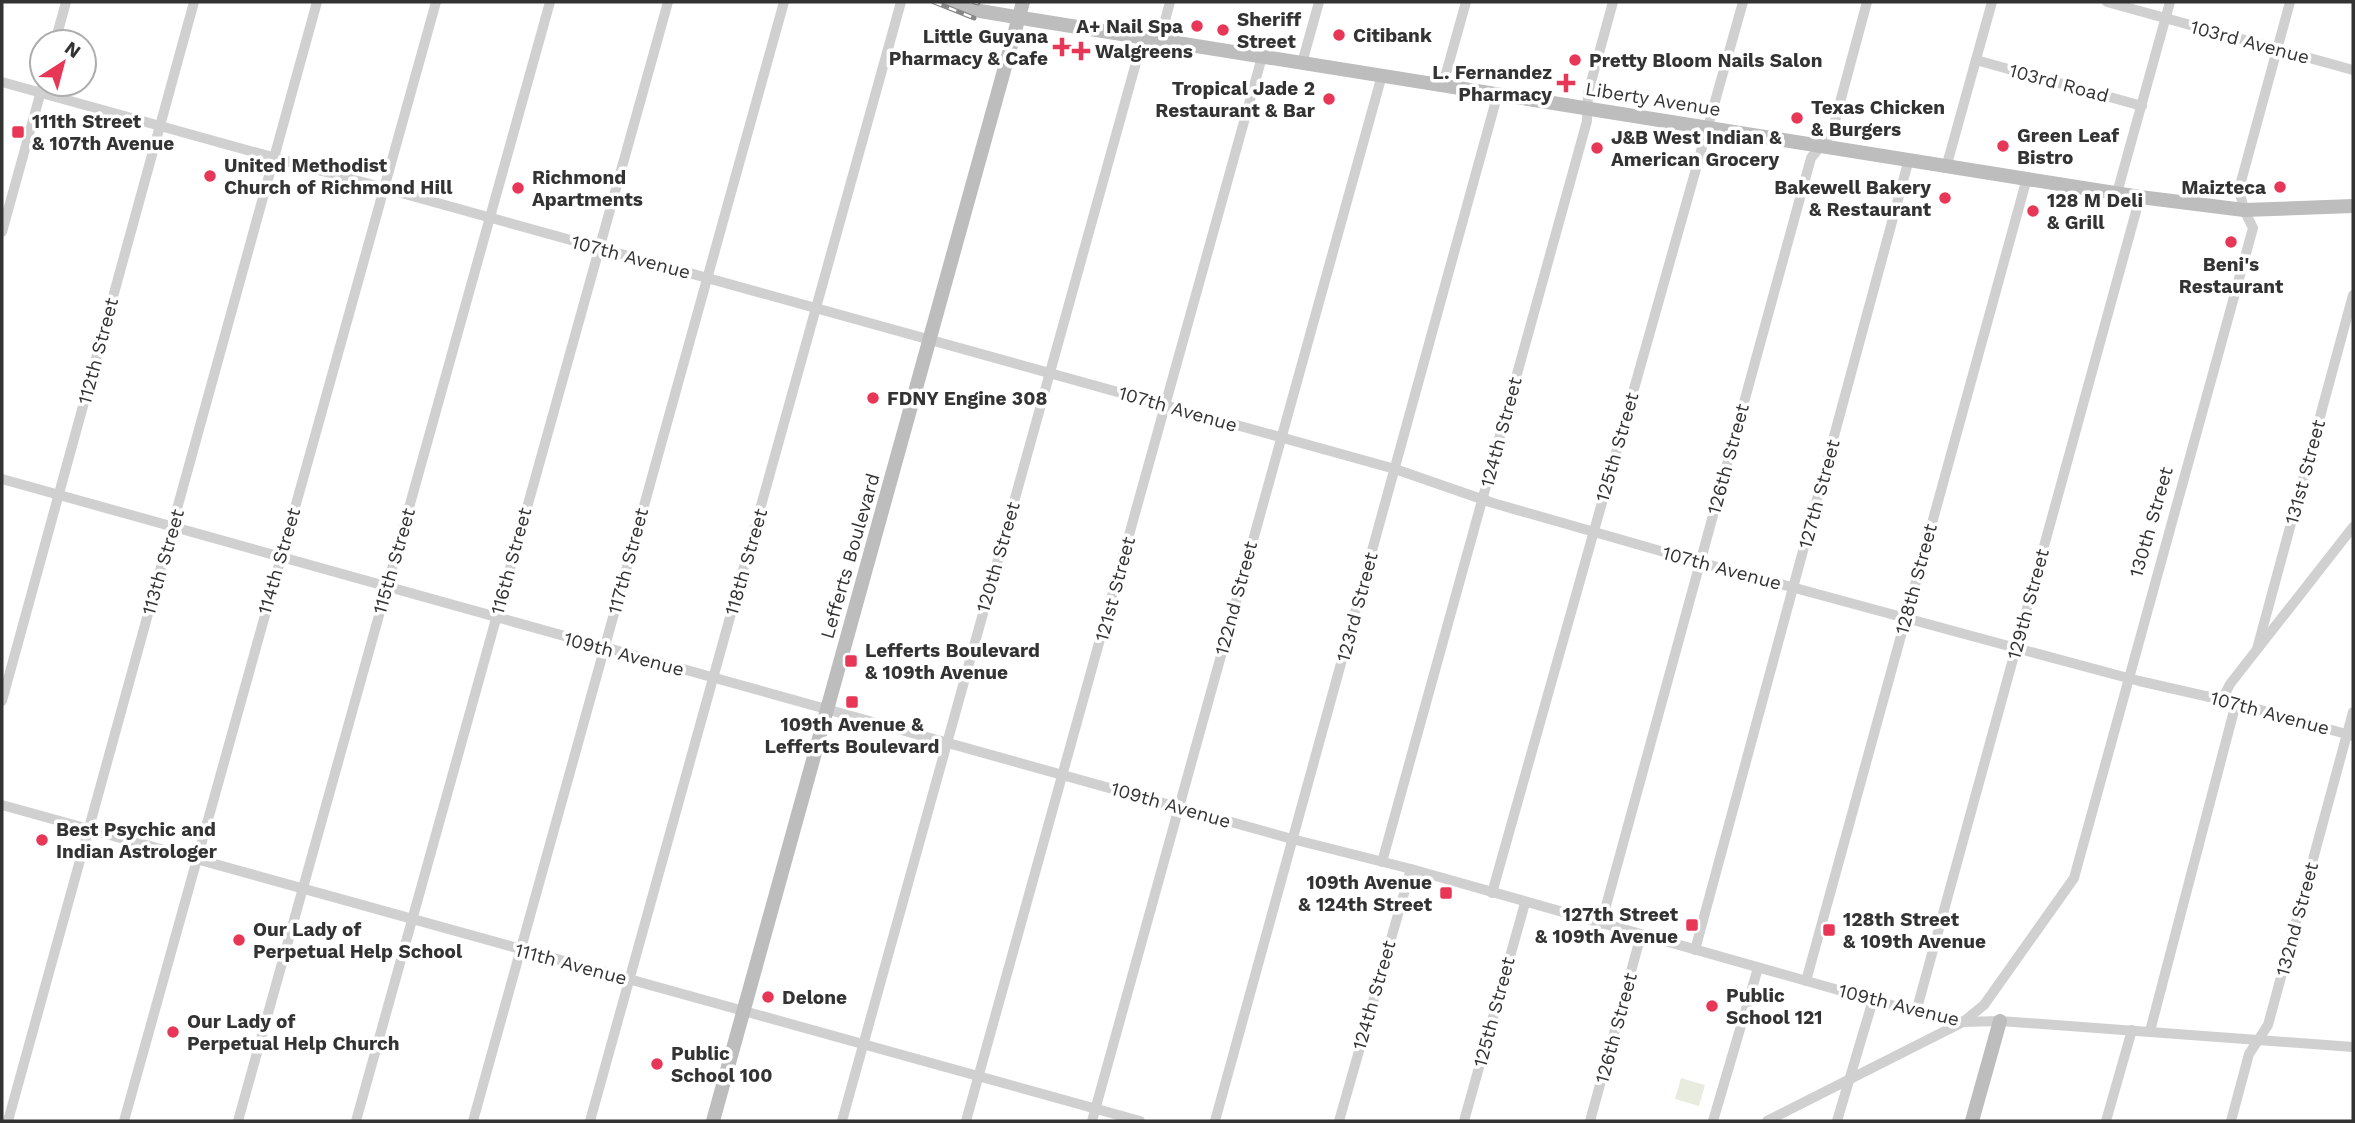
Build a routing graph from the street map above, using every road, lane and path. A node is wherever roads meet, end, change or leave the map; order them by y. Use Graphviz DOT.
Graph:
graph roads {
  1 [pos="66,2"];
  2 [pos="194,2"];
  3 [pos="317,2"];
  4 [pos="436,2"];
  5 [pos="550,2"];
  6 [pos="667,2"];
  7 [pos="784,2"];
  8 [pos="901,2"];
  9 [pos="950,2"];
  10 [pos="1023,2"];
  11 [pos="1170,2"];
  12 [pos="1319,2"];
  13 [pos="1466,2"];
  14 [pos="1613,2"];
  15 [pos="1743,2"];
  16 [pos="1867,2"];
  17 [pos="1992,2"];
  18 [pos="2107,2"];
  19 [pos="2170,2"];
  20 [pos="2290,2"];
  21 [pos="1018,18"];
  22 [pos="2165,18"];
  23 [pos="59,28"];
  24 [pos="1152,39"];
  25 [pos="2278,48"];
  26 [pos="1262,57"];
  27 [pos="1976,60"];
  28 [pos="1302,63"];
  29 [pos="2353,70"];
  30 [pos="1382,75"];
  31 [pos="2,82"];
  32 [pos="1443,84"];
  33 [pos="28,86"];
  34 [pos="1498,93"];
  35 [pos="39,98"];
  36 [pos="73,98"];
  37 [pos="2142,106"];
  38 [pos="1587,107"];
  39 [pos="161,126"];
  40 [pos="1707,127"];
  41 [pos="1821,145"];
  42 [pos="275,158"];
  43 [pos="1909,159"];
  44 [pos="1947,164"];
  45 [pos="2027,178"];
  46 [pos="384,188"];
  47 [pos="2117,193"];
  48 [pos="2140,197"];
  49 [pos="2353,206"];
  50 [pos="2244,210"];
  51 [pos="490,218"];
  52 [pos="2,232"];
  53 [pos="598,248"];
  54 [pos="707,278"];
  55 [pos="2353,295"];
  56 [pos="816,308"];
  57 [pos="930,340"];
  58 [pos="1050,373"];
  59 [pos="1165,405"];
  60 [pos="1281,438"];
  61 [pos="1395,469"];
  62 [pos="2,479"];
  63 [pos="59,495"];
  64 [pos="1483,499"];
  65 [pos="2353,527"];
  66 [pos="173,528"];
  67 [pos="1593,532"];
  68 [pos="280,557"];
  69 [pos="1699,562"];
  70 [pos="387,587"];
  71 [pos="1794,587"];
  72 [pos="496,618"];
  73 [pos="1905,618"];
  74 [pos="604,648"];
  75 [pos="2016,648"];
  76 [pos="2257,649"];
  77 [pos="713,678"];
  78 [pos="2128,678"];
  79 [pos="2222,700"];
  80 [pos="2,701"];
  81 [pos="2236,703"];
  82 [pos="827,709"];
  83 [pos="2353,712"];
  84 [pos="2350,735"];
  85 [pos="947,742"];
  86 [pos="1063,775"];
  87 [pos="2,805"];
  88 [pos="1178,807"];
  89 [pos="88,829"];
  90 [pos="1292,839"];
  91 [pos="197,859"];
  92 [pos="1382,862"];
  93 [pos="1411,869"];
  94 [pos="303,889"];
  95 [pos="1492,893"];
  96 [pos="1525,903"];
  97 [pos="412,920"];
  98 [pos="1601,924"];
  99 [pos="1641,935"];
  100 [pos="1695,950"];
  101 [pos="520,951"];
  102 [pos="1758,968"];
  103 [pos="629,980"];
  104 [pos="1806,981"];
  105 [pos="1873,1000"];
  106 [pos="743,1011"];
  107 [pos="1916,1012"];
  108 [pos="2000,1021"];
  109 [pos="1963,1022"];
  110 [pos="2132,1030"];
  111 [pos="2150,1031"];
  112 [pos="2258,1040"];
  113 [pos="863,1045"];
  114 [pos="2353,1047"];
  115 [pos="979,1077"];
  116 [pos="1848,1081"];
  117 [pos="1096,1109"];
  118 [pos="8,1121"];
  119 [pos="124,1121"];
  120 [pos="238,1121"];
  121 [pos="356,1121"];
  122 [pos="473,1121"];
  123 [pos="590,1121"];
  124 [pos="713,1121"];
  125 [pos="842,1121"];
  126 [pos="966,1121"];
  127 [pos="1092,1121"];
  128 [pos="1140,1121"];
  129 [pos="1215,1121"];
  130 [pos="1339,1121"];
  131 [pos="1464,1121"];
  132 [pos="1590,1121"];
  133 [pos="1713,1121"];
  134 [pos="1767,1121"];
  135 [pos="1837,1121"];
  136 [pos="1972,1121"];
  137 [pos="2106,1121"];
  138 [pos="2231,1121"];
  1 -- 23 [label="street"];
  2 -- 39 [label="street, 112th Street"];
  3 -- 42 [label="street, 113th Street"];
  4 -- 46 [label="street, 114th Street"];
  5 -- 51 [label="street, 115th Street"];
  6 -- 53 [label="street, 116th Street"];
  7 -- 54 [label="street, 117th Street"];
  8 -- 56 [label="street, 118th Street"];
  9 -- 21 [label="street, Liberty Avenue"];
  10 -- 21 [label="street, Lefferts Boulevard"];
  11 -- 24 [label="street, 120th Street"];
  12 -- 28 [label="street"];
  13 -- 32 [label="street"];
  14 -- 38 [label="street, 124th Street"];
  15 -- 40 [label="street, 125th Street"];
  16 -- 41 [label="street, 126th Street"];
  17 -- 27 [label="street"];
  18 -- 22 [label="street, 103rd Avenue"];
  19 -- 22 [label="street"];
  20 -- 25 [label="street, 130th Street"];
  21 -- 24 [label="street, Liberty Avenue"];
  21 -- 57 [label="street, Lefferts Boulevard"];
  22 -- 25 [label="street, 103rd Avenue"];
  22 -- 37 [label="street"];
  24 -- 26 [label="street, Liberty Avenue"];
  24 -- 58 [label="street, 120th Street"];
  25 -- 29 [label="street, 103rd Avenue"];
  25 -- 50 [label="street, 130th Street"];
  26 -- 28 [label="street, Liberty Avenue"];
  26 -- 59 [label="street, 121st Street"];
  27 -- 37 [label="street, 103rd Road"];
  27 -- 44 [label="street"];
  28 -- 30 [label="street, Liberty Avenue"];
  30 -- 32 [label="street, Liberty Avenue"];
  30 -- 60 [label="street, 122nd Street"];
  31 -- 33 [label="street, 107th Avenue"];
  32 -- 34 [label="street, Liberty Avenue"];
  34 -- 38 [label="street, Liberty Avenue"];
  34 -- 61 [label="street, 123rd Street"];
  35 -- 52 [label="street"];
  36 -- 39 [label="street, 107th Avenue"];
  37 -- 47 [label="street"];
  38 -- 40 [label="street, Liberty Avenue"];
  38 -- 64 [label="street, 124th Street"];
  39 -- 42 [label="street, 107th Avenue"];
  39 -- 63 [label="street, 112th Street"];
  40 -- 41 [label="street, Liberty Avenue"];
  40 -- 67 [label="street, 125th Street"];
  41 -- 43 [label="street, Liberty Avenue"];
  41 -- 69 [label="street, 126th Street"];
  42 -- 46 [label="street, 107th Avenue"];
  42 -- 66 [label="street, 113th Street"];
  43 -- 44 [label="street, Liberty Avenue"];
  43 -- 71 [label="street, 127th Street"];
  44 -- 45 [label="street, Liberty Avenue"];
  45 -- 47 [label="street, Liberty Avenue"];
  45 -- 73 [label="street, 128th Street"];
  46 -- 51 [label="street, 107th Avenue"];
  46 -- 68 [label="street, 114th Street"];
  47 -- 48 [label="street, Liberty Avenue"];
  48 -- 50 [label="street, Liberty Avenue"];
  48 -- 75 [label="street, 129th Street"];
  49 -- 50 [label="street, Liberty Avenue"];
  50 -- 78 [label="street, 130th Street"];
  51 -- 53 [label="street, 107th Avenue"];
  51 -- 70 [label="street, 115th Street"];
  53 -- 54 [label="street, 107th Avenue"];
  53 -- 72 [label="street, 116th Street"];
  54 -- 56 [label="street, 107th Avenue"];
  54 -- 74 [label="street, 117th Street"];
  55 -- 76 [label="street, 131st Street"];
  56 -- 57 [label="street, 107th Avenue"];
  56 -- 77 [label="street, 118th Street"];
  57 -- 58 [label="street, 107th Avenue"];
  57 -- 82 [label="street, Lefferts Boulevard"];
  58 -- 59 [label="street, 107th Avenue"];
  58 -- 85 [label="street, 120th Street"];
  59 -- 60 [label="street, 107th Avenue"];
  59 -- 86 [label="street, 121st Street"];
  60 -- 61 [label="street, 107th Avenue"];
  60 -- 88 [label="street, 122nd Street"];
  61 -- 64 [label="street, 107th Avenue"];
  61 -- 90 [label="street, 123rd Street"];
  62 -- 63 [label="street, 109th Avenue"];
  63 -- 66 [label="street, 109th Avenue"];
  63 -- 80 [label="street, 112th Street"];
  64 -- 67 [label="street, 107th Avenue"];
  64 -- 92 [label="street, 124th Street"];
  65 -- 76 [label="street"];
  66 -- 68 [label="street, 109th Avenue"];
  66 -- 89 [label="street, 113th Street"];
  67 -- 69 [label="street, 107th Avenue"];
  67 -- 95 [label="street, 125th Street"];
  68 -- 70 [label="street, 109th Avenue"];
  68 -- 91 [label="street, 114th Street"];
  69 -- 71 [label="street, 107th Avenue"];
  69 -- 98 [label="street, 126th Street"];
  70 -- 72 [label="street, 109th Avenue"];
  70 -- 94 [label="street, 115th Street"];
  71 -- 73 [label="street, 107th Avenue"];
  71 -- 100 [label="street, 127th Street"];
  72 -- 74 [label="street, 109th Avenue"];
  72 -- 97 [label="street, 116th Street"];
  73 -- 75 [label="street, 107th Avenue"];
  73 -- 104 [label="street, 128th Street"];
  74 -- 77 [label="street, 109th Avenue"];
  74 -- 101 [label="street, 117th Street"];
  75 -- 78 [label="street, 107th Avenue"];
  75 -- 107 [label="street, 129th Street"];
  76 -- 79 [label="street"];
  77 -- 82 [label="street, 109th Avenue"];
  77 -- 103 [label="street, 118th Street"];
  78 -- 79 [label="street, 107th Avenue"];
  78 -- 109 [label="street, 130th Street"];
  79 -- 81 [label="street, 107th Avenue"];
  81 -- 84 [label="street, 107th Avenue"];
  81 -- 111 [label="street"];
  82 -- 85 [label="street, 109th Avenue"];
  82 -- 106 [label="street, Lefferts Boulevard"];
  83 -- 84 [label="street, 132nd Street"];
  84 -- 112 [label="street, 132nd Street"];
  85 -- 86 [label="street, 109th Avenue"];
  85 -- 113 [label="street, 120th Street"];
  86 -- 88 [label="street, 109th Avenue"];
  86 -- 115 [label="street, 121st Street"];
  87 -- 89 [label="street, 111th Avenue"];
  88 -- 90 [label="street, 109th Avenue"];
  88 -- 117 [label="street, 122nd Street"];
  89 -- 91 [label="street, 111th Avenue"];
  89 -- 118 [label="street, 113th Street"];
  90 -- 92 [label="street, 109th Avenue"];
  90 -- 129 [label="street, 123rd Street"];
  91 -- 94 [label="street, 111th Avenue"];
  91 -- 119 [label="street, 114th Street"];
  92 -- 93 [label="street, 109th Avenue"];
  93 -- 95 [label="street, 109th Avenue"];
  93 -- 130 [label="street, 124th Street"];
  94 -- 97 [label="street, 111th Avenue"];
  94 -- 120 [label="street, 115th Street"];
  95 -- 96 [label="street, 109th Avenue"];
  96 -- 98 [label="street, 109th Avenue"];
  96 -- 131 [label="street, 125th Street"];
  97 -- 101 [label="street, 111th Avenue"];
  97 -- 121 [label="street, 116th Street"];
  98 -- 99 [label="street, 109th Avenue"];
  99 -- 100 [label="street, 109th Avenue"];
  99 -- 132 [label="street, 126th Street"];
  100 -- 102 [label="street, 109th Avenue"];
  101 -- 103 [label="street, 111th Avenue"];
  101 -- 122 [label="street, 117th Street"];
  102 -- 104 [label="street, 109th Avenue"];
  102 -- 133 [label="street"];
  103 -- 106 [label="street, 111th Avenue"];
  103 -- 123 [label="street, 118th Street"];
  104 -- 105 [label="street, 109th Avenue"];
  105 -- 107 [label="street, 109th Avenue"];
  105 -- 116 [label="street"];
  106 -- 113 [label="street, 111th Avenue"];
  106 -- 124 [label="street, Lefferts Boulevard"];
  107 -- 109 [label="street, 109th Avenue"];
  108 -- 109 [label="street, 109th Avenue"];
  108 -- 110 [label="street, 109th Avenue"];
  108 -- 136 [label="street"];
  109 -- 116 [label="street"];
  110 -- 111 [label="street, 109th Avenue"];
  110 -- 137 [label="street"];
  111 -- 112 [label="street, 109th Avenue"];
  112 -- 114 [label="street, 109th Avenue"];
  112 -- 138 [label="street, 132nd Street"];
  113 -- 115 [label="street, 111th Avenue"];
  113 -- 125 [label="street, 120th Street"];
  115 -- 117 [label="street, 111th Avenue"];
  115 -- 126 [label="street, 121st Street"];
  116 -- 134 [label="street"];
  116 -- 135 [label="street"];
  117 -- 127 [label="street, 122nd Street"];
  117 -- 128 [label="street, 111th Avenue"];
}
